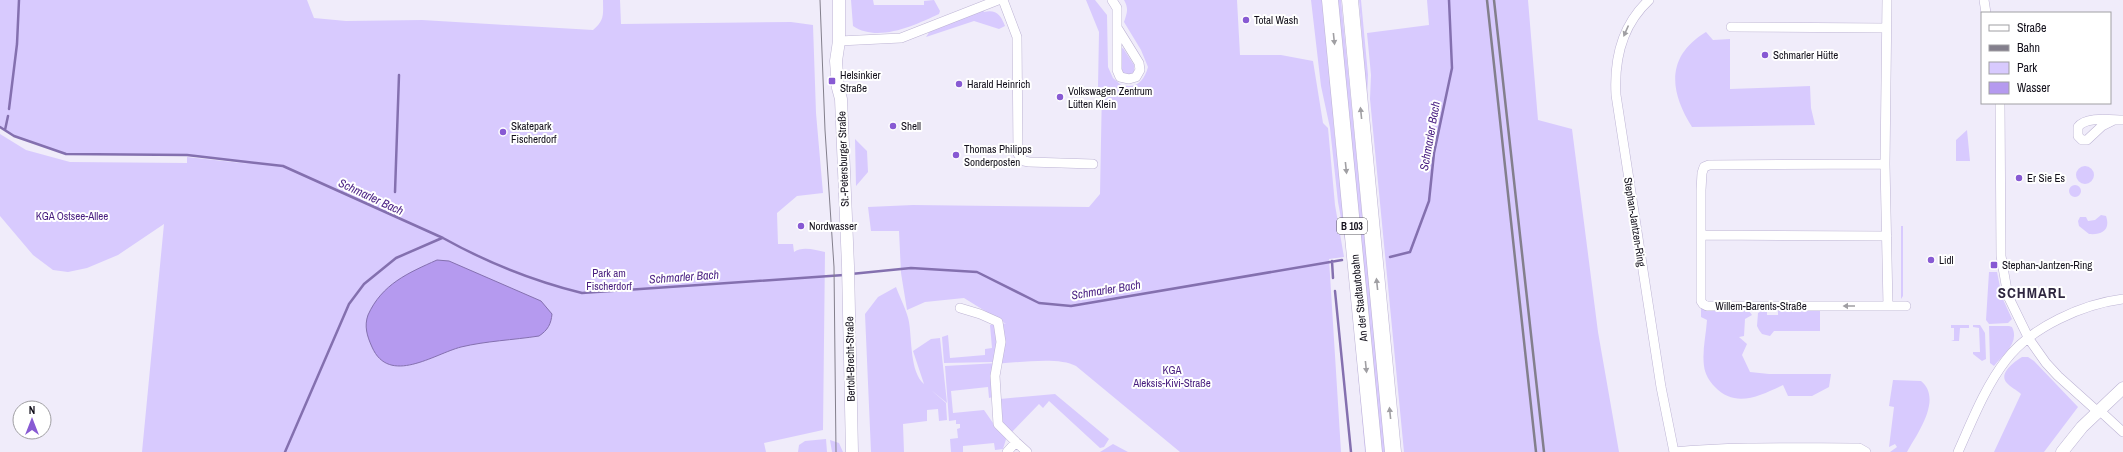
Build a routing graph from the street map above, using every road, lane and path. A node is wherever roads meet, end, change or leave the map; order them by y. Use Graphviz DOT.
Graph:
graph roads {
  1 [pos="838,0"];
  2 [pos="998,0"];
  3 [pos="1003,0"];
  4 [pos="1112,0"];
  5 [pos="1330,0"];
  6 [pos="1350,0"];
  7 [pos="1649,0"];
  8 [pos="1887,0"];
  9 [pos="1984,0"];
  10 [pos="1986,12"];
  11 [pos="1731,27"];
  12 [pos="1886,28"];
  13 [pos="1118,29"];
  14 [pos="839,41"];
  15 [pos="2000,104"];
  16 [pos="1093,164"];
  17 [pos="1885,164"];
  18 [pos="1702,235"];
  19 [pos="1887,236"];
  20 [pos="848,266"];
  21 [pos="2123,299"];
  22 [pos="1888,306"];
  23 [pos="1906,306"];
  24 [pos="960,308"];
  25 [pos="2029,339"];
  26 [pos="2123,388"];
  27 [pos="2098,411"];
  28 [pos="2121,427"];
  29 [pos="1016,442"];
  30 [pos="1832,448"];
  31 [pos="852,452"];
  32 [pos="1007,452"];
  33 [pos="1027,452"];
  34 [pos="1374,452"];
  35 [pos="1393,452"];
  36 [pos="1674,452"];
  37 [pos="1842,452"];
  38 [pos="1866,452"];
  39 [pos="1958,452"];
  40 [pos="2062,452"];
  1 -- 14 [label="main road, St.-Petersburger Straße"];
  2 -- 14 [label="street"];
  3 -- 16 [label="street"];
  4 -- 13 [label="street"];
  5 -- 34 [label="highway, An der Stadtautobahn / B 103, one-way"];
  35 -- 6 [label="highway, An der Stadtautobahn / B 103, one-way"];
  7 -- 36 [label="street, Stephan-Jantzen-Ring, one-way"];
  8 -- 12 [label="street"];
  9 -- 10 [label="street"];
  11 -- 12 [label="street"];
  12 -- 17 [label="street"];
  13 -- 13 [label="street"];
  14 -- 20 [label="main road, St.-Petersburger Straße"];
  15 -- 25 [label="street"];
  17 -- 18 [label="street, Willem-Barents-Straße"];
  17 -- 19 [label="street"];
  18 -- 19 [label="street"];
  22 -- 18 [label="street, Willem-Barents-Straße, one-way"];
  19 -- 22 [label="street"];
  20 -- 31 [label="main road, Bertolt-Brecht-Straße"];
  21 -- 25 [label="street"];
  22 -- 23 [label="street, Willem-Barents-Straße"];
  24 -- 29 [label="street"];
  25 -- 27 [label="street"];
  25 -- 39 [label="street"];
  26 -- 27 [label="main road"];
  27 -- 28 [label="street"];
  27 -- 40 [label="main road"];
  29 -- 32 [label="street"];
  29 -- 33 [label="street"];
  30 -- 36 [label="street, Stephan-Jantzen-Ring"];
  30 -- 37 [label="street, Stephan-Jantzen-Ring"];
  30 -- 38 [label="street, Stephan-Jantzen-Ring"];
}
